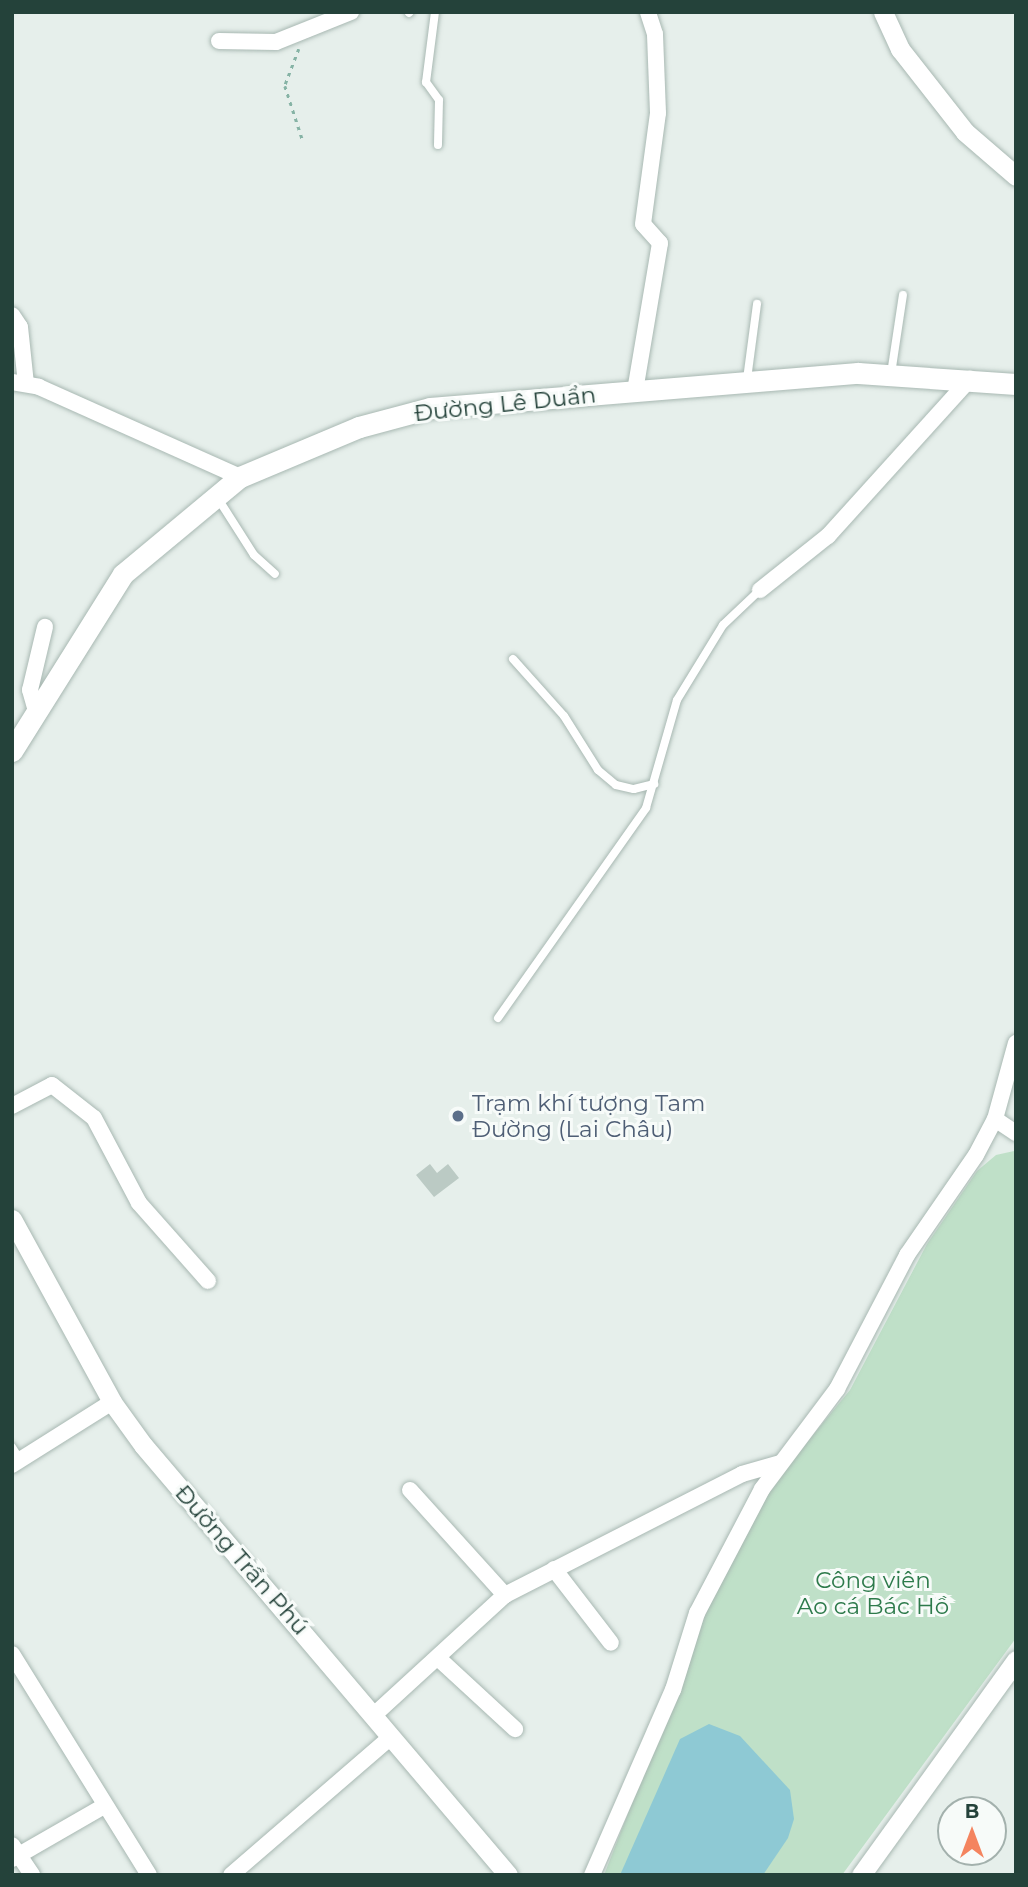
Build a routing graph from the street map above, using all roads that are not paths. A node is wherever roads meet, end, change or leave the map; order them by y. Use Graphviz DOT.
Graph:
graph roads {
  1 [pos="351,12"];
  2 [pos="435,12"];
  3 [pos="648,12"];
  4 [pos="883,12"];
  5 [pos="219,41"];
  6 [pos="438,145"];
  7 [pos="1016,176"];
  8 [pos="903,295"];
  9 [pos="757,304"];
  10 [pos="12,315"];
  11 [pos="891,374"];
  12 [pos="970,379"];
  13 [pos="747,382"];
  14 [pos="19,383"];
  15 [pos="1016,384"];
  16 [pos="635,391"];
  17 [pos="240,477"];
  18 [pos="217,498"];
  19 [pos="275,574"];
  20 [pos="761,590"];
  21 [pos="45,627"];
  22 [pos="513,659"];
  23 [pos="36,711"];
  24 [pos="12,751"];
  25 [pos="655,783"];
  26 [pos="498,1018"];
  27 [pos="1016,1043"];
  28 [pos="12,1105"];
  29 [pos="995,1119"];
  30 [pos="1016,1133"];
  31 [pos="12,1219"];
  32 [pos="208,1281"];
  33 [pos="113,1402"];
  34 [pos="15,1457"];
  35 [pos="780,1463"];
  36 [pos="410,1490"];
  37 [pos="554,1569"];
  38 [pos="505,1594"];
  39 [pos="611,1643"];
  40 [pos="12,1654"];
  41 [pos="438,1658"];
  42 [pos="1016,1660"];
  43 [pos="374,1715"];
  44 [pos="515,1729"];
  45 [pos="391,1737"];
  46 [pos="104,1805"];
  47 [pos="14,1853"];
  48 [pos="32,1875"];
  49 [pos="149,1875"];
  50 [pos="231,1875"];
  51 [pos="508,1875"];
  52 [pos="592,1875"];
  53 [pos="860,1875"];
  1 -- 5 [label="street"];
  2 -- 6 [label="lane"];
  3 -- 16 [label="street"];
  4 -- 7 [label="street"];
  8 -- 11 [label="lane"];
  9 -- 13 [label="lane"];
  10 -- 14 [label="street"];
  11 -- 12 [label="main road, Đường Lê Duẩn"];
  11 -- 13 [label="main road, Đường Lê Duẩn"];
  12 -- 15 [label="main road, Đường Lê Duẩn"];
  12 -- 20 [label="street"];
  13 -- 16 [label="main road, Đường Lê Duẩn"];
  14 -- 17 [label="street"];
  16 -- 17 [label="main road, Đường Lê Duẩn"];
  17 -- 18 [label="main road, Đường Lê Duẩn"];
  18 -- 19 [label="lane"];
  18 -- 23 [label="main road, Đường Lê Duẩn"];
  20 -- 25 [label="lane"];
  21 -- 23 [label="street"];
  22 -- 25 [label="lane"];
  23 -- 24 [label="main road, Đường Lê Duẩn"];
  25 -- 26 [label="lane"];
  27 -- 29 [label="street"];
  28 -- 32 [label="street"];
  29 -- 30 [label="street"];
  29 -- 35 [label="street"];
  31 -- 33 [label="street, Đường Trần Phú"];
  33 -- 34 [label="street"];
  33 -- 43 [label="street, Đường Trần Phú"];
  35 -- 37 [label="street"];
  35 -- 52 [label="street"];
  36 -- 38 [label="street"];
  37 -- 38 [label="street"];
  37 -- 39 [label="street"];
  38 -- 41 [label="street"];
  40 -- 46 [label="street"];
  41 -- 43 [label="street"];
  41 -- 44 [label="street"];
  42 -- 53 [label="street"];
  43 -- 45 [label="street, Đường Trần Phú"];
  45 -- 50 [label="street"];
  45 -- 51 [label="street, Đường Trần Phú"];
  46 -- 47 [label="street"];
  46 -- 49 [label="street"];
  47 -- 48 [label="street"];
}
